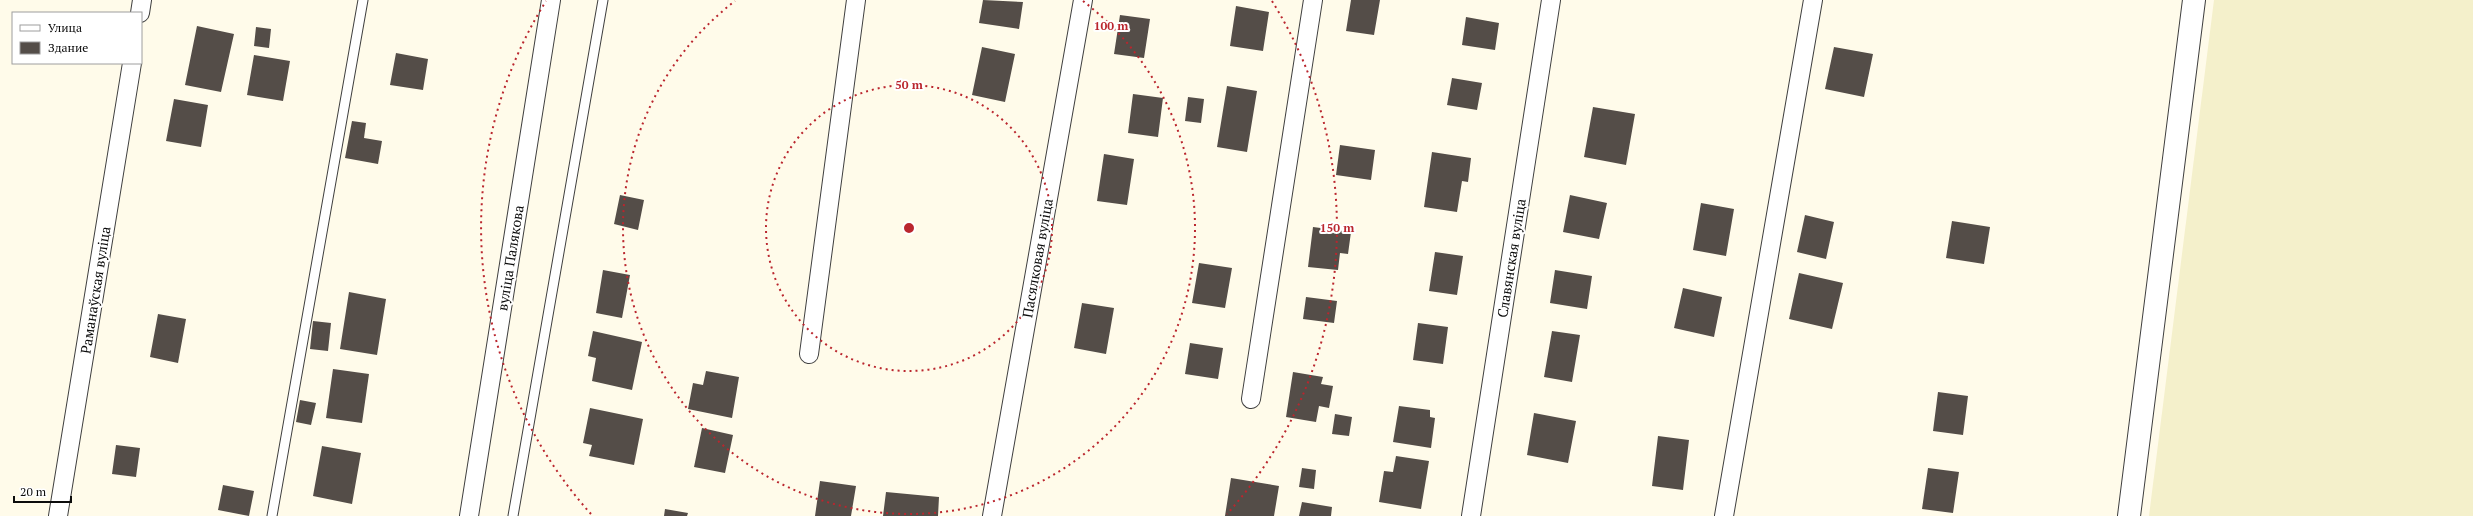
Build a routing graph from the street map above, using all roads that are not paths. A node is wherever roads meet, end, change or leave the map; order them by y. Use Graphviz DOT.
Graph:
graph roads {
  1 [pos="142,0"];
  2 [pos="362,0"];
  3 [pos="551,0"];
  4 [pos="603,0"];
  5 [pos="856,0"];
  6 [pos="1083,0"];
  7 [pos="1313,0"];
  8 [pos="1552,0"];
  9 [pos="1813,0"];
  10 [pos="2194,0"];
  11 [pos="140,12"];
  12 [pos="132,64"];
  13 [pos="809,354"];
  14 [pos="1251,399"];
  15 [pos="58,516"];
  16 [pos="272,516"];
  17 [pos="470,516"];
  18 [pos="513,516"];
  19 [pos="992,516"];
  20 [pos="1471,516"];
  21 [pos="1724,516"];
  22 [pos="2129,516"];
  1 -- 11 [label="street"];
  2 -- 16 [label="lane"];
  3 -- 17 [label="street, вуліца Палякова"];
  4 -- 18 [label="lane"];
  5 -- 13 [label="street"];
  6 -- 19 [label="street, Пасялковая вуліца"];
  7 -- 14 [label="street"];
  8 -- 20 [label="street, Славянская вуліца"];
  9 -- 21 [label="street"];
  10 -- 22 [label="street"];
  12 -- 15 [label="street, Раманаўская вуліца"];
}
